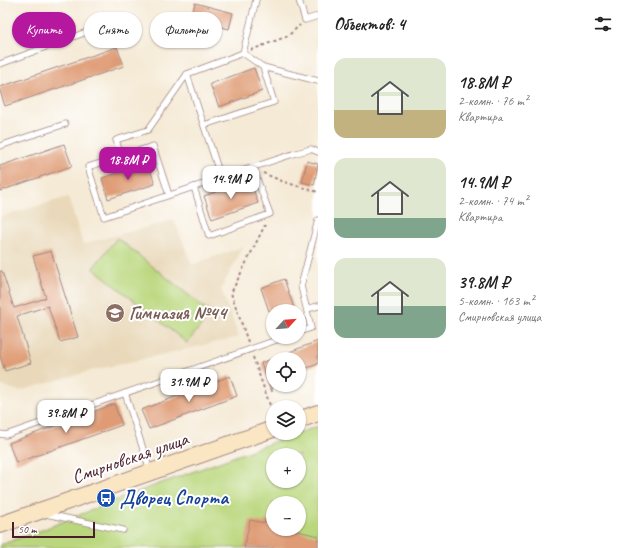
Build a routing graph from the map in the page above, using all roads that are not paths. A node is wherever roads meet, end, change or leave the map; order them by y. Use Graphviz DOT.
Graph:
graph roads {
  1 [pos="256,0"];
  2 [pos="299,0"];
  3 [pos="318,16"];
  4 [pos="84,33"];
  5 [pos="243,53"];
  6 [pos="0,64"];
  7 [pos="263,67"];
  8 [pos="187,74"];
  9 [pos="318,81"];
  10 [pos="65,124"];
  11 [pos="204,125"];
  12 [pos="0,146"];
  13 [pos="318,152"];
  14 [pos="121,156"];
  15 [pos="253,168"];
  16 [pos="221,178"];
  17 [pos="194,187"];
  18 [pos="170,195"];
  19 [pos="318,220"];
  20 [pos="318,306"];
  21 [pos="307,309"];
  22 [pos="306,330"];
  23 [pos="266,344"];
  24 [pos="125,394"];
  25 [pos="318,413"];
  26 [pos="306,417"];
  27 [pos="266,431"];
  28 [pos="0,434"];
  29 [pos="150,472"];
  30 [pos="38,512"];
  31 [pos="0,525"];
  32 [pos="123,530"];
  1 -- 5 [label="lane"];
  2 -- 3 [label="lane"];
  4 -- 6 [label="lane"];
  5 -- 7 [label="lane"];
  5 -- 8 [label="lane"];
  7 -- 9 [label="lane"];
  7 -- 11 [label="lane"];
  8 -- 11 [label="lane"];
  8 -- 14 [label="lane"];
  10 -- 12 [label="lane"];
  11 -- 16 [label="lane"];
  13 -- 15 [label="lane"];
  14 -- 18 [label="lane"];
  14 -- 18 [label="lane"];
  15 -- 16 [label="lane"];
  15 -- 17 [label="lane"];
  16 -- 17 [label="lane"];
  17 -- 18 [label="lane"];
  19 -- 21 [label="lane"];
  20 -- 21 [label="lane"];
  21 -- 22 [label="lane"];
  23 -- 24 [label="lane"];
  24 -- 28 [label="lane"];
  24 -- 29 [label="lane"];
  25 -- 26 [label="main road"];
  27 -- 29 [label="main road, Смирновская улица"];
  29 -- 30 [label="main road, Смирновская улица"];
  30 -- 31 [label="main road, Смирновская улица"];
  30 -- 32 [label="lane"];
}
